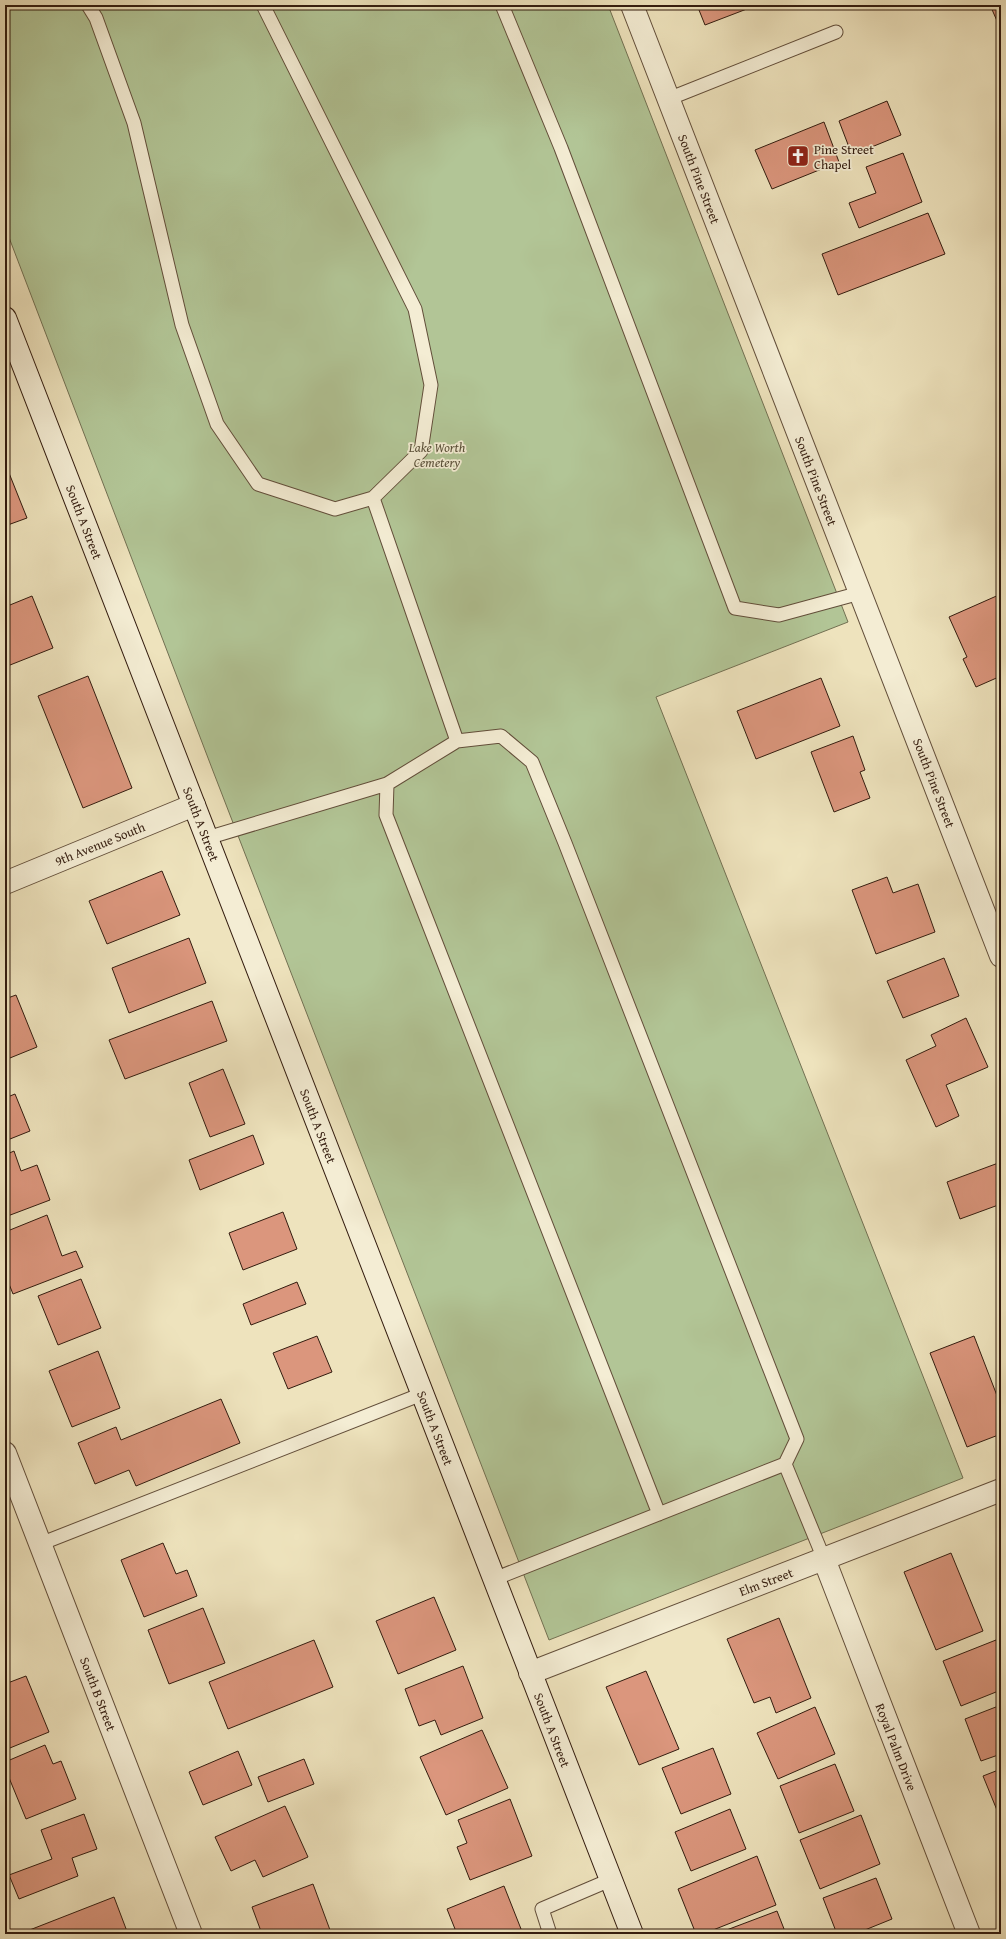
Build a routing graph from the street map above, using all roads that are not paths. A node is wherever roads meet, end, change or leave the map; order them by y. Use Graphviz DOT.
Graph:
graph roads {
  1 [pos="88,5"];
  2 [pos="263,5"];
  3 [pos="502,5"];
  4 [pos="632,5"];
  5 [pos="836,32"];
  6 [pos="668,99"];
  7 [pos="5,318"];
  8 [pos="373,498"];
  9 [pos="860,593"];
  10 [pos="457,741"];
  11 [pos="387,784"];
  12 [pos="194,805"];
  13 [pos="207,838"];
  14 [pos="5,883"];
  15 [pos="1001,956"];
  16 [pos="422,1394"];
  17 [pos="5,1453"];
  18 [pos="785,1464"];
  19 [pos="1001,1490"];
  20 [pos="659,1514"];
  21 [pos="40,1544"];
  22 [pos="824,1559"];
  23 [pos="494,1579"];
  24 [pos="530,1673"];
  25 [pos="610,1880"];
  26 [pos="191,1934"];
  27 [pos="550,1934"];
  28 [pos="632,1934"];
  29 [pos="969,1934"];
  1 -- 8 [label="lane"];
  2 -- 8 [label="lane"];
  3 -- 9 [label="lane"];
  4 -- 6 [label="street, South Pine Street"];
  5 -- 6 [label="lane"];
  6 -- 9 [label="street, South Pine Street"];
  7 -- 12 [label="street, South A Street"];
  8 -- 10 [label="lane"];
  9 -- 15 [label="street, South Pine Street"];
  10 -- 11 [label="lane"];
  10 -- 18 [label="lane"];
  11 -- 13 [label="lane"];
  11 -- 20 [label="lane"];
  12 -- 13 [label="street, South A Street"];
  12 -- 14 [label="street, 9th Avenue South"];
  13 -- 16 [label="street, South A Street"];
  16 -- 21 [label="lane"];
  16 -- 23 [label="street, South A Street"];
  17 -- 21 [label="street, South B Street"];
  18 -- 20 [label="lane"];
  18 -- 22 [label="lane"];
  19 -- 22 [label="street, Elm Street"];
  20 -- 23 [label="lane"];
  21 -- 26 [label="street, South B Street"];
  22 -- 24 [label="street, Elm Street"];
  22 -- 29 [label="street, Royal Palm Drive"];
  23 -- 24 [label="street, South A Street"];
  24 -- 25 [label="street, South A Street"];
  25 -- 27 [label="lane"];
  25 -- 28 [label="street, South A Street"];
}
